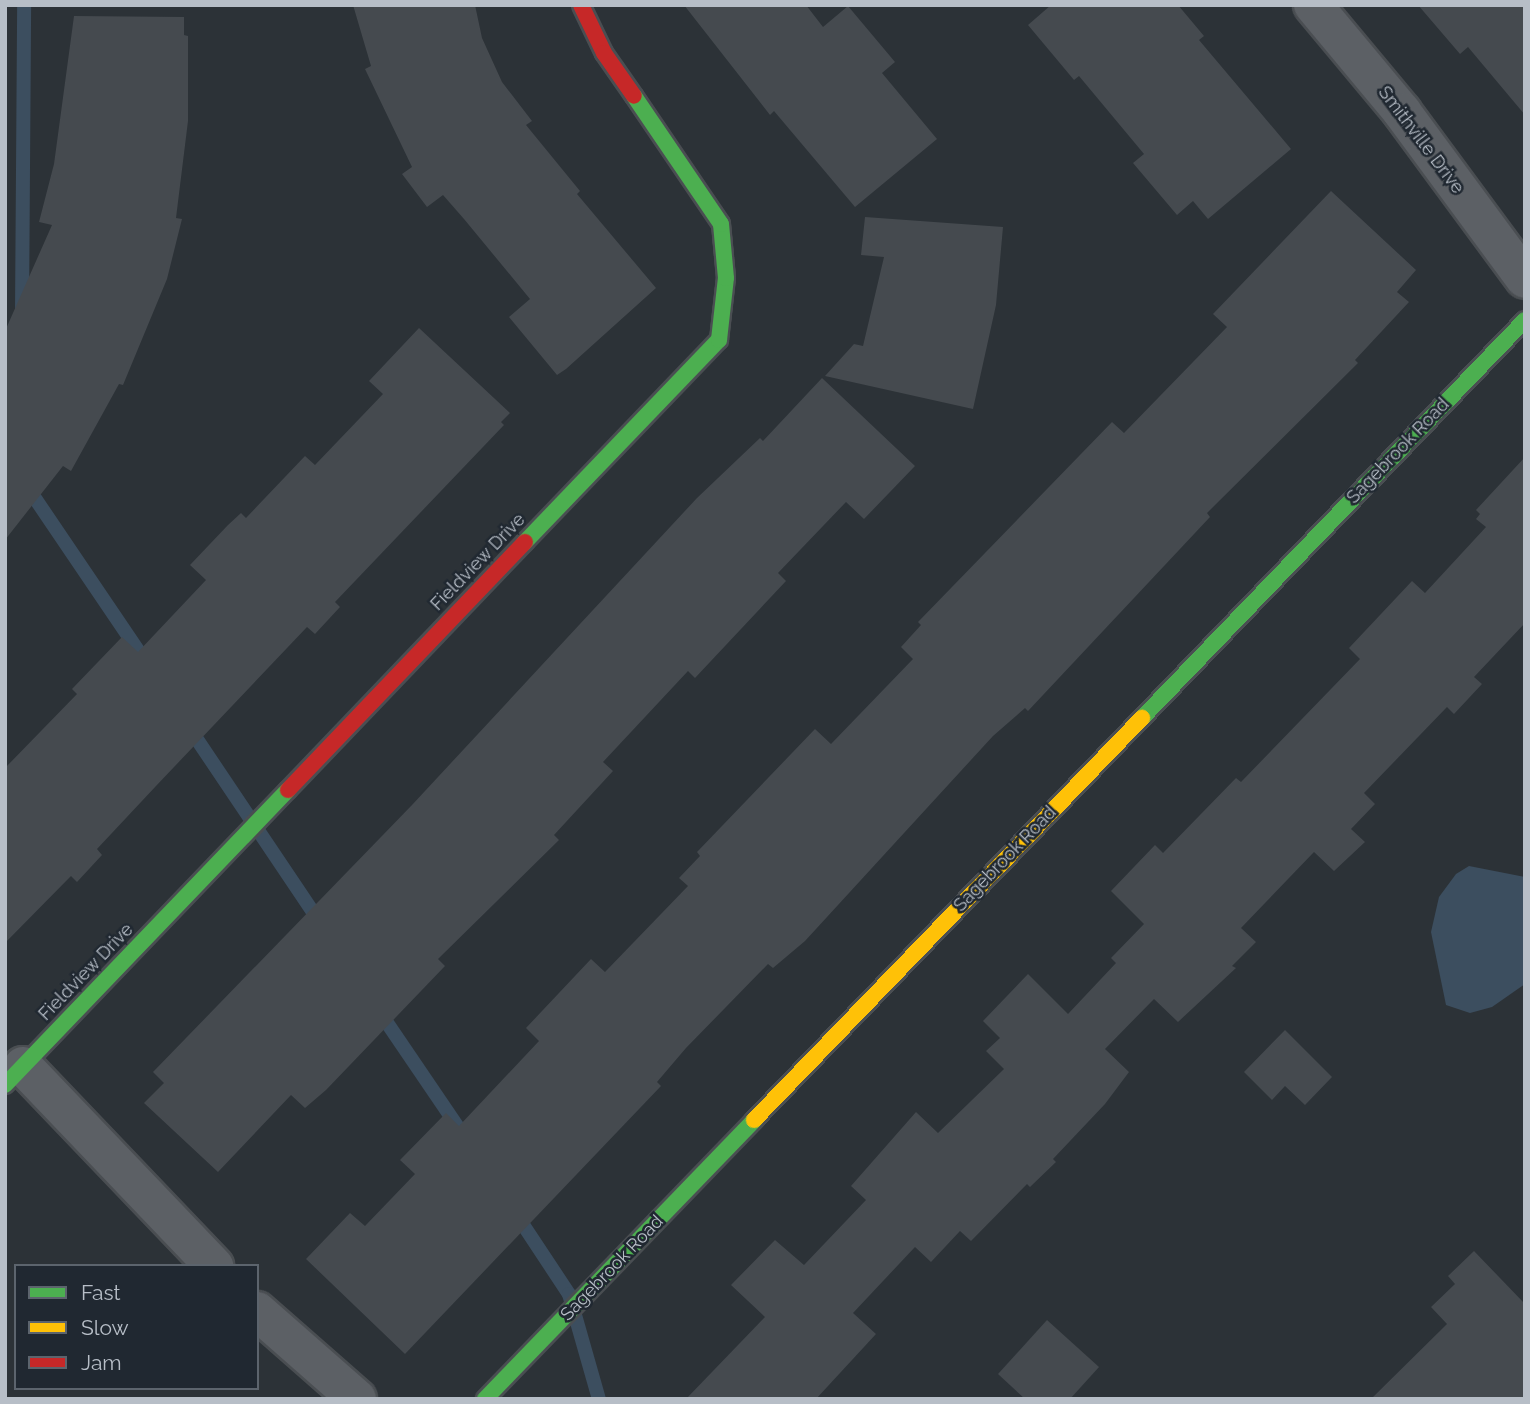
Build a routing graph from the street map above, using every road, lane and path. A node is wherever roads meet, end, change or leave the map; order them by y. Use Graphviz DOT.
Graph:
graph roads {
  1 [pos="580,5"];
  2 [pos="1313,5"];
  3 [pos="1525,279"];
  4 [pos="1525,320"];
  5 [pos="14,1076"];
  6 [pos="212,1264"];
  7 [pos="259,1313"];
  8 [pos="357,1399"];
  9 [pos="485,1399"];
  1 -- 5 [label="street, Fieldview Drive"];
  2 -- 3 [label="street, Smithville Drive"];
  4 -- 9 [label="street, Sagebrook Road"];
  5 -- 6 [label="street"];
  7 -- 8 [label="street"];
}
